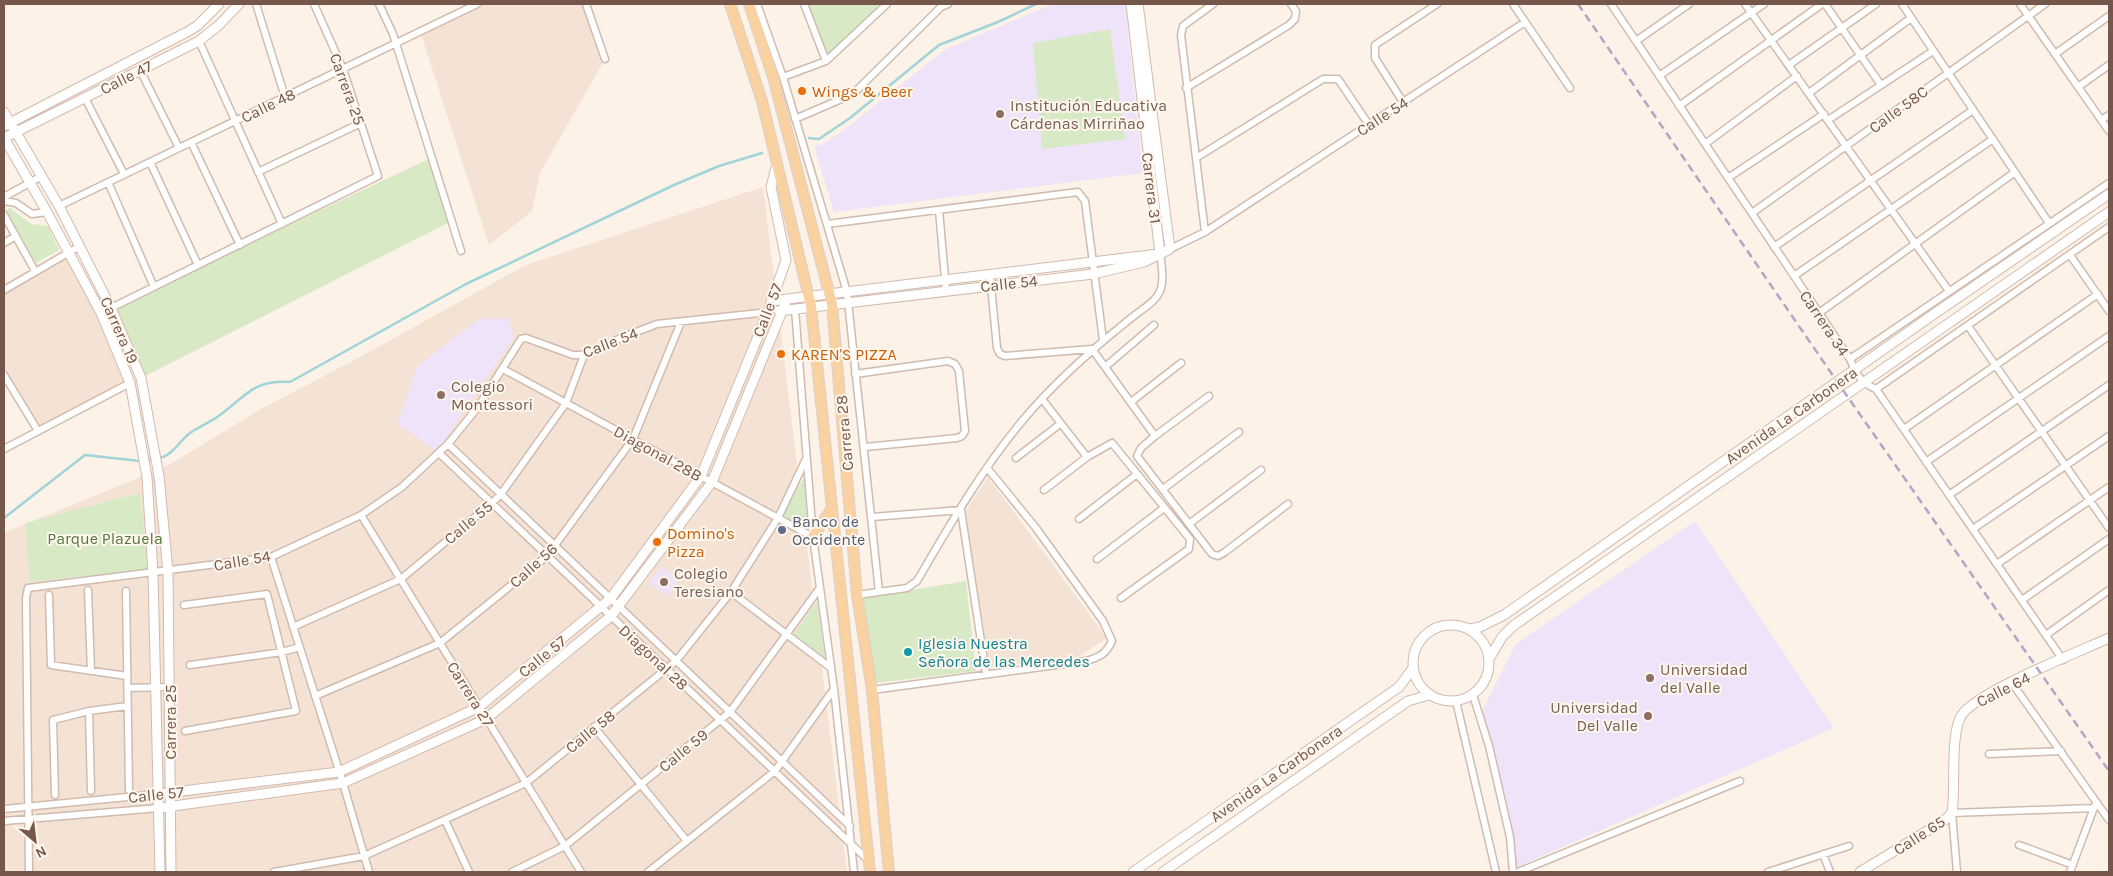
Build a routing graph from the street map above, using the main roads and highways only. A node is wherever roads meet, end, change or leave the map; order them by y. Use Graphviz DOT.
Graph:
graph roads {
  1 [pos="730,4"];
  2 [pos="748,4"];
  3 [pos="832,508"];
  4 [pos="813,537"];
  5 [pos="870,872"];
  6 [pos="889,872"];
  1 -- 3 [label="main road, Carrera 28"];
  2 -- 6 [label="main road, Carrera 28"];
  3 -- 4 [label="main road"];
  3 -- 5 [label="main road, Carrera 28"];
}
